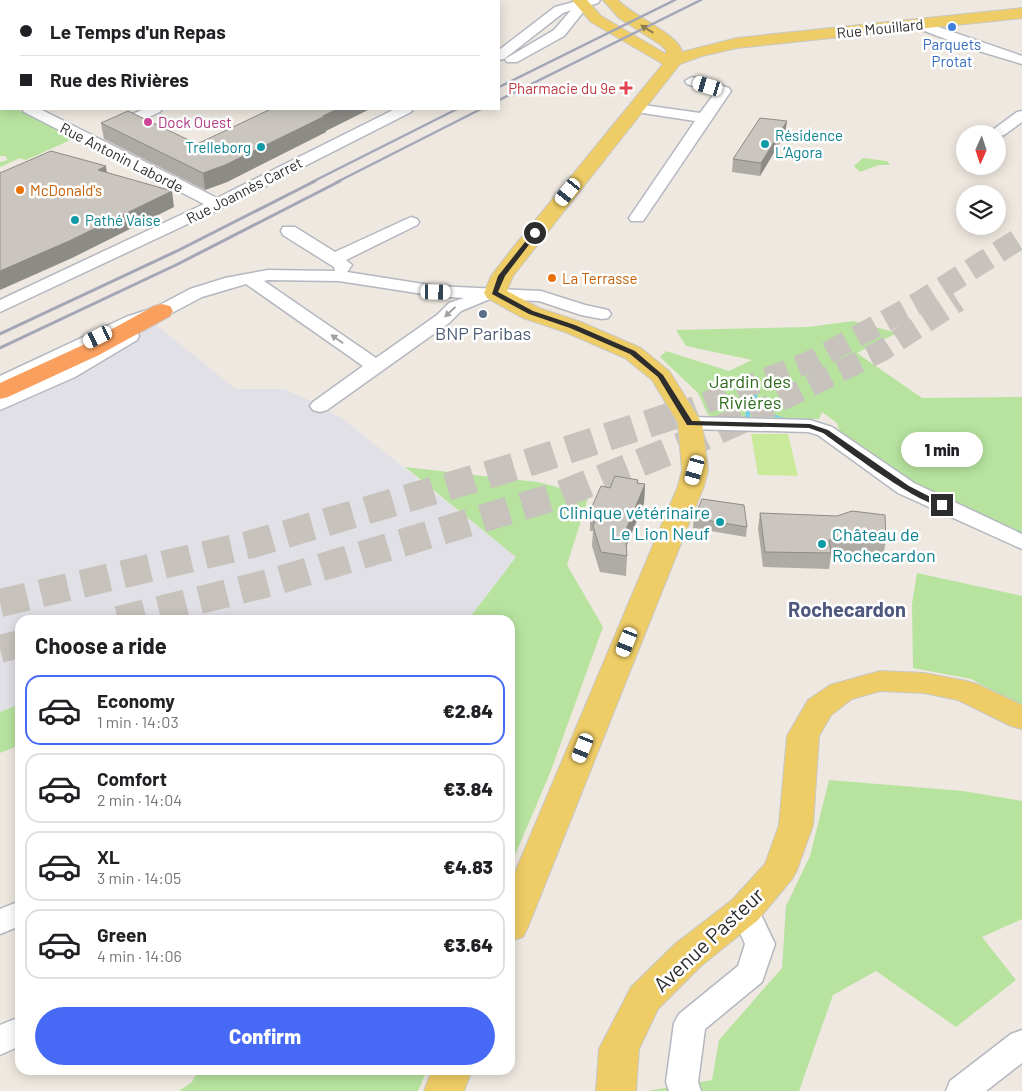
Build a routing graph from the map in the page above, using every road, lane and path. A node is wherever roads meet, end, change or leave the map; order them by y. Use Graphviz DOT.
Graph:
graph roads {
  1 [pos="585,1"];
  2 [pos="558,3"];
  3 [pos="613,4"];
  4 [pos="1022,13"];
  5 [pos="604,24"];
  6 [pos="918,24"];
  7 [pos="559,33"];
  8 [pos="520,40"];
  9 [pos="542,43"];
  10 [pos="669,43"];
  11 [pos="737,43"];
  12 [pos="500,55"];
  13 [pos="1022,60"];
  14 [pos="674,61"];
  15 [pos="500,64"];
  16 [pos="692,81"];
  17 [pos="636,108"];
  18 [pos="153,110"];
  19 [pos="404,110"];
  20 [pos="40,111"];
  21 [pos="1022,116"];
  22 [pos="704,118"];
  23 [pos="1006,127"];
  24 [pos="87,139"];
  25 [pos="217,204"];
  26 [pos="637,218"];
  27 [pos="411,222"];
  28 [pos="289,231"];
  29 [pos="336,267"];
  30 [pos="250,278"];
  31 [pos="494,293"];
  32 [pos="0,307"];
  33 [pos="162,311"];
  34 [pos="602,314"];
  35 [pos="377,367"];
  36 [pos="0,383"];
  37 [pos="0,392"];
  38 [pos="0,404"];
  39 [pos="320,406"];
  40 [pos="690,423"];
  41 [pos="1022,542"];
  42 [pos="1022,718"];
  43 [pos="745,910"];
  44 [pos="515,914"];
  45 [pos="15,915"];
  46 [pos="0,922"];
  47 [pos="15,1033"];
  48 [pos="0,1041"];
  49 [pos="1022,1044"];
  50 [pos="450,1075"];
  51 [pos="444,1091"];
  52 [pos="616,1091"];
  53 [pos="685,1091"];
  54 [pos="962,1091"];
  1 -- 2 [label="street"];
  1 -- 3 [label="street"];
  1 -- 5 [label="main road"];
  1 -- 7 [label="street"];
  2 -- 8 [label="street"];
  10 -- 3 [label="main road, one-way"];
  4 -- 6 [label="main road, Rue Mouillard"];
  5 -- 7 [label="street"];
  5 -- 14 [label="main road"];
  6 -- 11 [label="main road, Rue Mouillard"];
  6 -- 13 [label="street"];
  7 -- 9 [label="street"];
  8 -- 9 [label="street"];
  8 -- 12 [label="street"];
  9 -- 15 [label="street"];
  10 -- 11 [label="main road, Rue Mouillard"];
  10 -- 14 [label="main road"];
  11 -- 14 [label="main road, Rue Mouillard"];
  14 -- 17 [label="main road"];
  16 -- 22 [label="street"];
  17 -- 22 [label="street"];
  17 -- 31 [label="main road"];
  18 -- 24 [label="street"];
  19 -- 25 [label="street, Rue Joannès Carret"];
  20 -- 24 [label="street, Rue Antonin Laborde"];
  21 -- 23 [label="street"];
  22 -- 26 [label="street"];
  24 -- 25 [label="street, Rue Antonin Laborde"];
  25 -- 32 [label="street, Rue Joannès Carret"];
  27 -- 29 [label="street"];
  28 -- 29 [label="street"];
  29 -- 30 [label="street"];
  29 -- 31 [label="street"];
  30 -- 33 [label="street"];
  35 -- 30 [label="street, one-way"];
  31 -- 34 [label="street"];
  31 -- 35 [label="street, one-way"];
  31 -- 40 [label="main road"];
  33 -- 36 [label="street"];
  33 -- 37 [label="highway"];
  33 -- 38 [label="street"];
  35 -- 39 [label="street"];
  40 -- 41 [label="street"];
  40 -- 44 [label="main road"];
  42 -- 43 [label="main road, Avenue Pasteur"];
  43 -- 52 [label="main road, Avenue Pasteur"];
  43 -- 53 [label="street"];
  45 -- 46 [label="street"];
  47 -- 48 [label="street"];
  49 -- 54 [label="street"];
  50 -- 51 [label="main road"];
}
